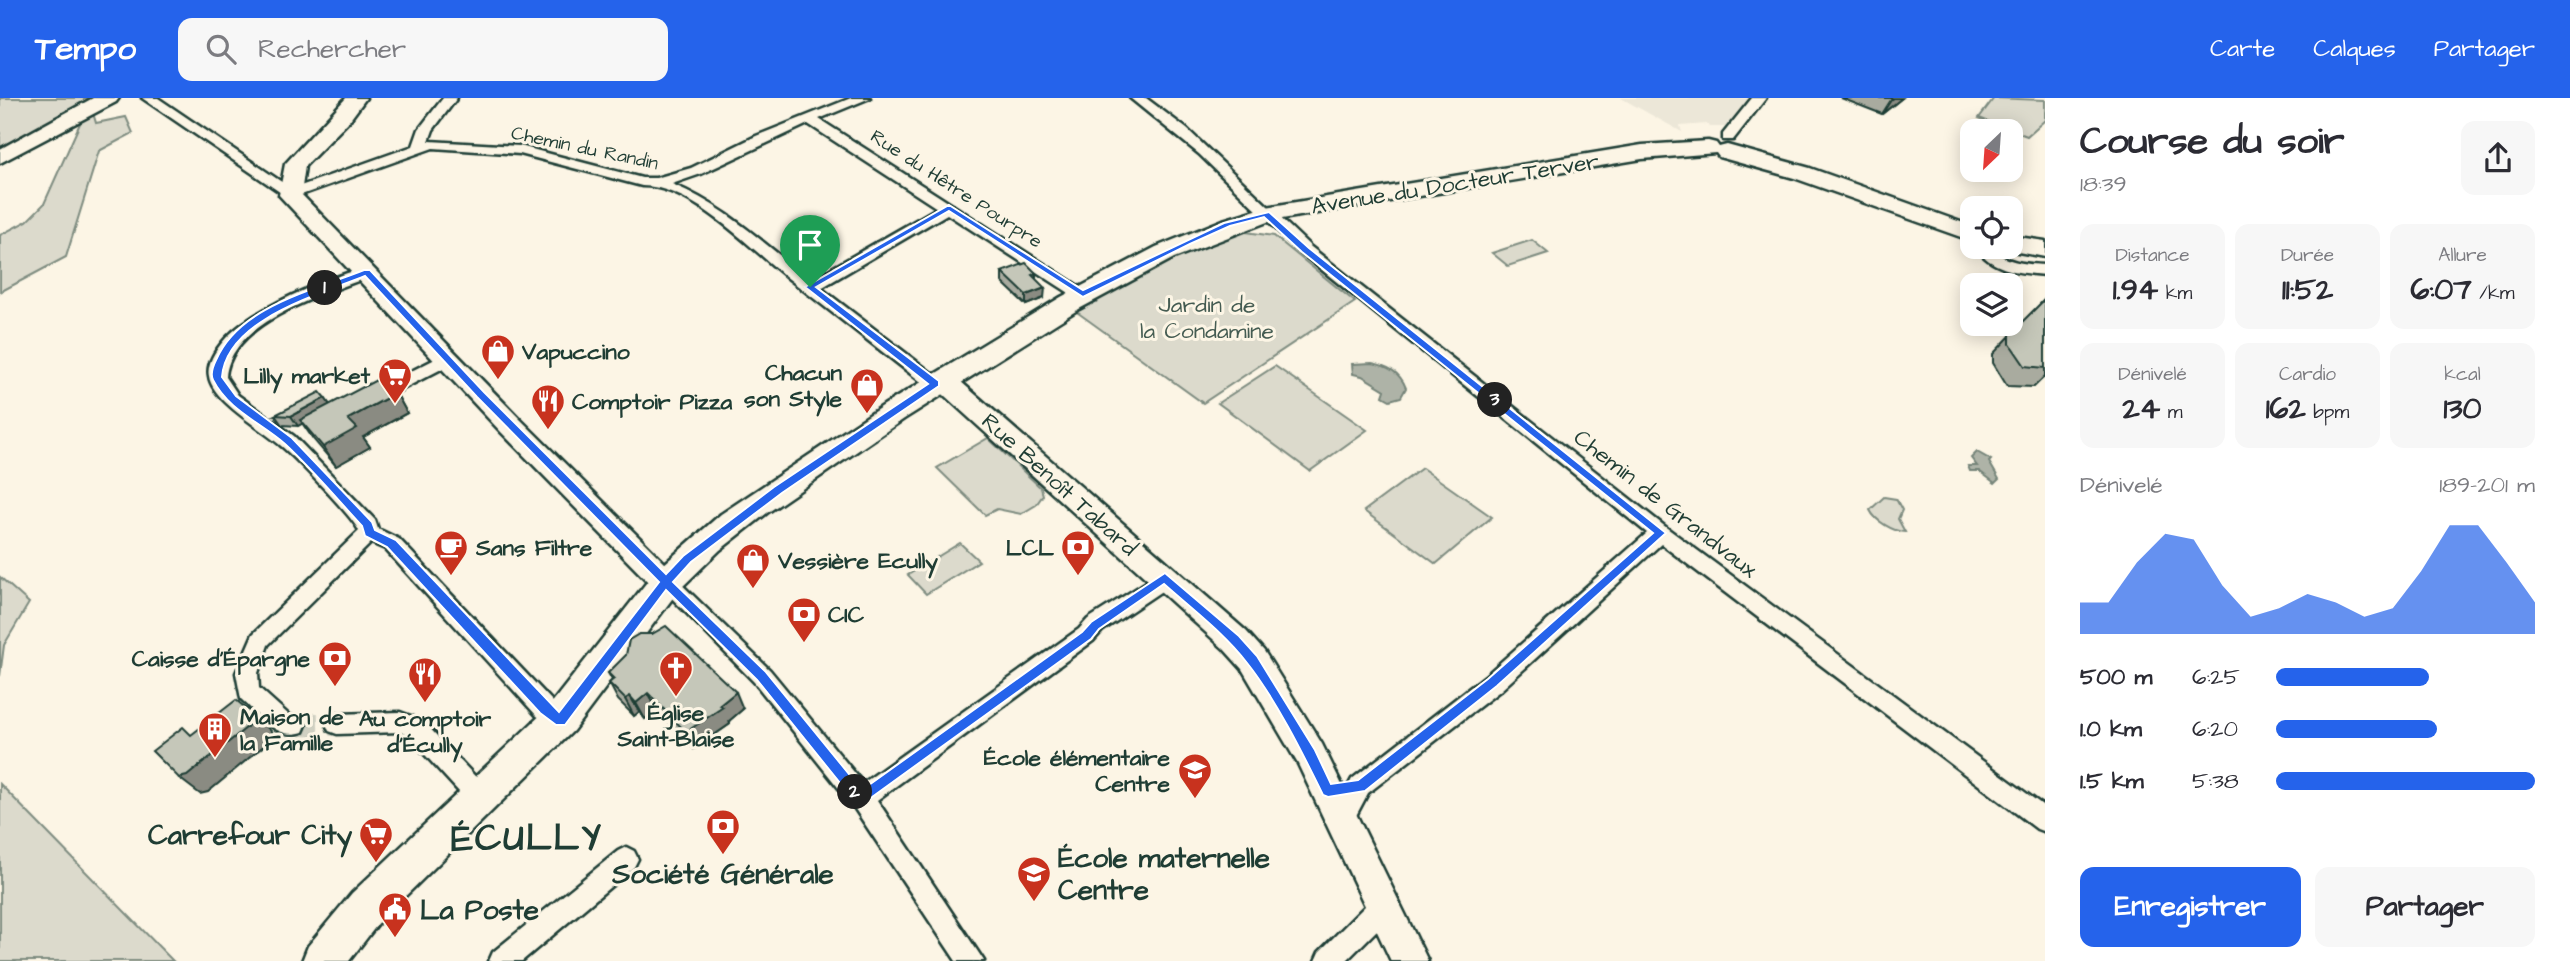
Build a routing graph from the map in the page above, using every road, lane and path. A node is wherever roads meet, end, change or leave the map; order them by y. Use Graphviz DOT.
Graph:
graph roads {
  1 [pos="109,98"];
  2 [pos="149,98"];
  3 [pos="356,98"];
  4 [pos="450,98"];
  5 [pos="863,98"];
  6 [pos="1138,98"];
  7 [pos="1759,98"];
  8 [pos="809,118"];
  9 [pos="1713,145"];
  10 [pos="420,147"];
  11 [pos="0,157"];
  12 [pos="658,183"];
  13 [pos="290,195"];
  14 [pos="949,207"];
  15 [pos="1266,214"];
  16 [pos="1960,230"];
  17 [pos="2023,246"];
  18 [pos="2045,249"];
  19 [pos="1996,259"];
  20 [pos="2045,270"];
  21 [pos="367,272"];
  22 [pos="810,287"];
  23 [pos="1083,294"];
  24 [pos="447,359"];
  25 [pos="945,385"];
  26 [pos="352,408"];
  27 [pos="369,533"];
  28 [pos="1660,533"];
  29 [pos="1165,578"];
  30 [pos="666,582"];
  31 [pos="560,720"];
  32 [pos="337,724"];
  33 [pos="295,725"];
  34 [pos="1360,786"];
  35 [pos="1328,790"];
  36 [pos="480,797"];
  37 [pos="861,798"];
  38 [pos="1342,819"];
  39 [pos="2045,821"];
  40 [pos="626,859"];
  41 [pos="1388,912"];
  42 [pos="323,961"];
  43 [pos="502,961"];
  44 [pos="971,961"];
  45 [pos="1328,961"];
  46 [pos="1410,961"];
  1 -- 11 [label="main road"];
  2 -- 13 [label="street"];
  3 -- 13 [label="main road"];
  4 -- 10 [label="street"];
  5 -- 8 [label="street, Chemin du Randin"];
  6 -- 15 [label="street"];
  7 -- 9 [label="street"];
  8 -- 12 [label="street, Chemin du Randin"];
  8 -- 14 [label="street, Rue du Hêtre Pourpre"];
  9 -- 15 [label="main road, Avenue du Docteur Terver"];
  9 -- 16 [label="main road"];
  10 -- 12 [label="street, Chemin du Randin"];
  10 -- 13 [label="street, Chemin du Randin"];
  12 -- 22 [label="street"];
  13 -- 21 [label="main road"];
  14 -- 22 [label="street"];
  14 -- 23 [label="street, Rue du Hêtre Pourpre"];
  15 -- 23 [label="main road, Avenue du Docteur Terver"];
  15 -- 28 [label="street, Chemin de Grandvaux"];
  17 -- 18 [label="main road"];
  19 -- 20 [label="street"];
  21 -- 24 [label="main road"];
  21 -- 27 [label="street"];
  22 -- 25 [label="street"];
  23 -- 25 [label="main road, Avenue du Docteur Terver"];
  24 -- 26 [label="street"];
  24 -- 30 [label="main road"];
  25 -- 29 [label="main road, Rue Benoît Tabard"];
  25 -- 30 [label="main road, Avenue du Docteur Terver"];
  27 -- 31 [label="street"];
  27 -- 33 [label="street"];
  28 -- 34 [label="street"];
  28 -- 39 [label="street, Chemin de Grandvaux"];
  29 -- 35 [label="main road, Rue Benoît Tabard"];
  29 -- 37 [label="street"];
  30 -- 31 [label="main road, Avenue du Docteur Terver"];
  30 -- 37 [label="street"];
  31 -- 36 [label="main road, Avenue du Docteur Terver"];
  32 -- 36 [label="street"];
  34 -- 35 [label="street"];
  34 -- 38 [label="street"];
  35 -- 38 [label="main road, Rue Benoît Tabard"];
  36 -- 42 [label="main road, Avenue du Docteur Terver"];
  37 -- 44 [label="street"];
  38 -- 41 [label="main road, Rue Benoît Tabard"];
  40 -- 43 [label="street"];
  41 -- 45 [label="street"];
  41 -- 46 [label="main road, Rue Benoît Tabard"];
}
